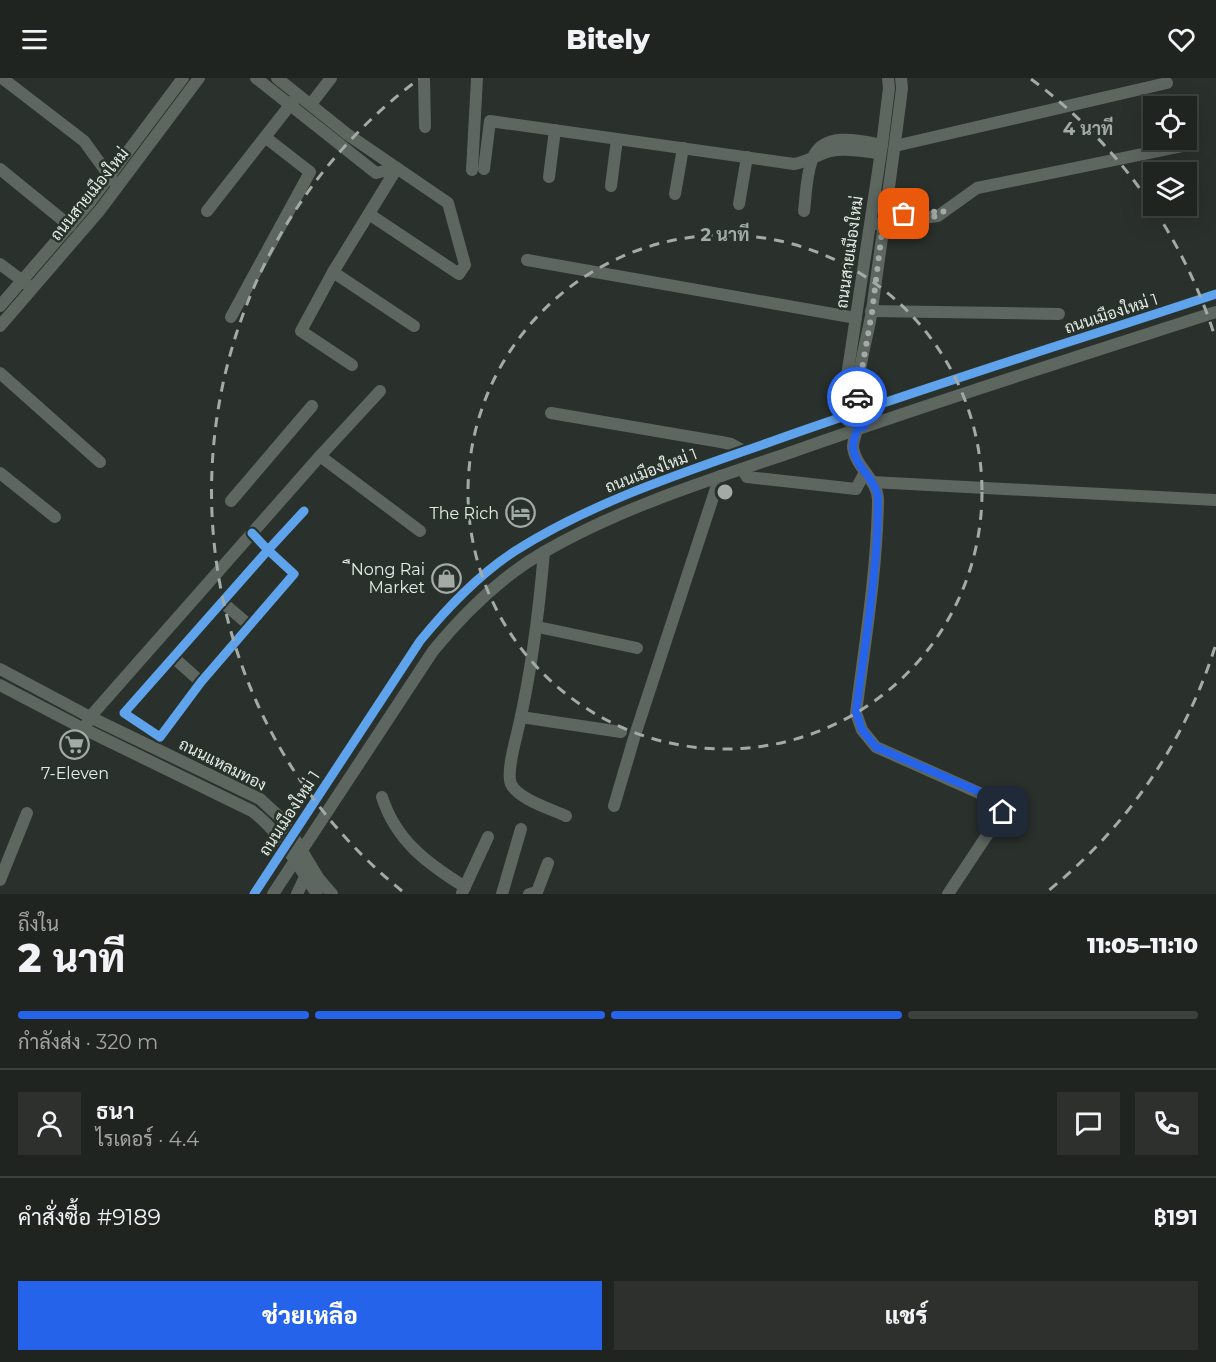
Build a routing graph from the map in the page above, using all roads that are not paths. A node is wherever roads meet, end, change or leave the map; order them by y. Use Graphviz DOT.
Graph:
graph roads {
  1 [pos="2,78"];
  2 [pos="183,78"];
  3 [pos="199,78"];
  4 [pos="256,78"];
  5 [pos="277,78"];
  6 [pos="331,78"];
  7 [pos="424,78"];
  8 [pos="477,78"];
  9 [pos="888,78"];
  10 [pos="901,78"];
  11 [pos="1167,83"];
  12 [pos="297,94"];
  13 [pos="311,104"];
  14 [pos="290,106"];
  15 [pos="425,127"];
  16 [pos="555,130"];
  17 [pos="265,137"];
  18 [pos="617,139"];
  19 [pos="895,146"];
  20 [pos="683,148"];
  21 [pos="881,149"];
  22 [pos="1162,150"];
  23 [pos="747,157"];
  24 [pos="812,159"];
  25 [pos="397,168"];
  26 [pos="0,169"];
  27 [pos="110,176"];
  28 [pos="549,177"];
  29 [pos="118,186"];
  30 [pos="611,186"];
  31 [pos="675,194"];
  32 [pos="739,204"];
  33 [pos="207,211"];
  34 [pos="804,211"];
  35 [pos="369,214"];
  36 [pos="884,220"];
  37 [pos="871,221"];
  38 [pos="70,226"];
  39 [pos="527,260"];
  40 [pos="0,264"];
  41 [pos="333,272"];
  42 [pos="27,284"];
  43 [pos="1216,294"];
  44 [pos="0,306"];
  45 [pos="872,312"];
  46 [pos="1216,312"];
  47 [pos="1059,314"];
  48 [pos="231,317"];
  49 [pos="856,318"];
  50 [pos="0,326"];
  51 [pos="414,326"];
  52 [pos="352,365"];
  53 [pos="0,373"];
  54 [pos="380,391"];
  55 [pos="312,406"];
  56 [pos="551,413"];
  57 [pos="853,413"];
  58 [pos="857,429"];
  59 [pos="744,451"];
  60 [pos="320,456"];
  61 [pos="100,462"];
  62 [pos="742,469"];
  63 [pos="0,473"];
  64 [pos="720,477"];
  65 [pos="868,477"];
  66 [pos="1216,500"];
  67 [pos="231,501"];
  68 [pos="304,510"];
  69 [pos="55,517"];
  70 [pos="420,531"];
  71 [pos="252,533"];
  72 [pos="268,550"];
  73 [pos="544,552"];
  74 [pos="222,602"];
  75 [pos="249,625"];
  76 [pos="538,627"];
  77 [pos="637,648"];
  78 [pos="173,657"];
  79 [pos="0,669"];
  80 [pos="201,682"];
  81 [pos="0,685"];
  82 [pos="90,717"];
  83 [pos="521,717"];
  84 [pos="84,729"];
  85 [pos="621,732"];
  86 [pos="382,797"];
  87 [pos="614,806"];
  88 [pos="27,813"];
  89 [pos="566,816"];
  90 [pos="521,830"];
  91 [pos="294,834"];
  92 [pos="488,837"];
  93 [pos="286,846"];
  94 [pos="303,850"];
  95 [pos="295,862"];
  96 [pos="548,863"];
  97 [pos="305,877"];
  98 [pos="0,880"];
  99 [pos="464,890"];
  100 [pos="254,894"];
  101 [pos="273,894"];
  102 [pos="297,894"];
  103 [pos="317,894"];
  104 [pos="332,894"];
  105 [pos="502,894"];
  106 [pos="529,894"];
  107 [pos="948,894"];
  1 -- 27 [label="street"];
  2 -- 27 [label="street, ถนนสายเมืองใหม่"];
  3 -- 29 [label="street, ถนนสายเมืองใหม่"];
  4 -- 14 [label="street"];
  5 -- 12 [label="street"];
  6 -- 13 [label="street"];
  7 -- 15 [label="street"];
  8 -- 16 [label="street"];
  9 -- 21 [label="street, ถนนสายเมืองใหม่"];
  10 -- 19 [label="street, ถนนสายเมืองใหม่"];
  11 -- 19 [label="street"];
  12 -- 13 [label="street"];
  12 -- 14 [label="street"];
  13 -- 25 [label="street"];
  14 -- 17 [label="street"];
  14 -- 25 [label="street"];
  16 -- 18 [label="street"];
  16 -- 28 [label="street"];
  17 -- 33 [label="street"];
  17 -- 48 [label="street"];
  18 -- 20 [label="street"];
  18 -- 30 [label="street"];
  19 -- 36 [label="street, ถนนสายเมืองใหม่"];
  20 -- 23 [label="street"];
  20 -- 31 [label="street"];
  21 -- 24 [label="street"];
  21 -- 37 [label="street, ถนนสายเมืองใหม่"];
  22 -- 36 [label="street"];
  23 -- 24 [label="street"];
  23 -- 32 [label="street"];
  24 -- 34 [label="street"];
  25 -- 35 [label="street"];
  25 -- 35 [label="street"];
  26 -- 38 [label="street"];
  27 -- 29 [label="street"];
  27 -- 38 [label="street, ถนนสายเมืองใหม่"];
  29 -- 42 [label="street, ถนนสายเมืองใหม่"];
  35 -- 41 [label="street"];
  36 -- 37 [label="street"];
  36 -- 45 [label="street, ถนนสายเมืองใหม่"];
  37 -- 49 [label="street, ถนนสายเมืองใหม่"];
  38 -- 42 [label="street, ถนนสายเมืองใหม่"];
  39 -- 49 [label="street"];
  40 -- 42 [label="street"];
  41 -- 51 [label="street"];
  41 -- 52 [label="street"];
  42 -- 44 [label="street, ถนนสายเมืองใหม่"];
  42 -- 50 [label="street, ถนนสายเมืองใหม่"];
  43 -- 57 [label="street, ถนนเมืองใหม่ 1"];
  45 -- 47 [label="street"];
  45 -- 57 [label="street, ถนนสายเมืองใหม่"];
  46 -- 58 [label="street, ถนนเมืองใหม่ 1"];
  49 -- 57 [label="street, ถนนสายเมืองใหม่"];
  53 -- 61 [label="street"];
  54 -- 60 [label="street"];
  55 -- 67 [label="street"];
  56 -- 59 [label="street"];
  57 -- 58 [label="street, ถนนสายเมืองใหม่"];
  57 -- 59 [label="street, ถนนเมืองใหม่ 1"];
  58 -- 62 [label="street, ถนนเมืองใหม่ 1"];
  58 -- 65 [label="street, ถนนสายเมืองใหม่"];
  59 -- 91 [label="street, ถนนเมืองใหม่ 1"];
  60 -- 70 [label="street"];
  60 -- 71 [label="street"];
  62 -- 64 [label="street, ถนนเมืองใหม่ 1"];
  62 -- 65 [label="street"];
  63 -- 69 [label="street"];
  64 -- 73 [label="street, ถนนเมืองใหม่ 1"];
  64 -- 87 [label="street"];
  65 -- 66 [label="street"];
  65 -- 107 [label="street, ถนนสายเมืองใหม่"];
  68 -- 72 [label="street"];
  71 -- 72 [label="street"];
  71 -- 82 [label="street"];
  72 -- 74 [label="street"];
  72 -- 75 [label="street"];
  73 -- 76 [label="street"];
  73 -- 94 [label="street, ถนนเมืองใหม่ 1"];
  74 -- 75 [label="street"];
  74 -- 78 [label="street"];
  75 -- 80 [label="street"];
  76 -- 77 [label="street"];
  76 -- 83 [label="street"];
  78 -- 80 [label="street"];
  78 -- 80 [label="street"];
  79 -- 82 [label="street, ถนนแหลมทอง"];
  81 -- 84 [label="street, ถนนแหลมทอง"];
  82 -- 84 [label="street"];
  82 -- 91 [label="street, ถนนแหลมทอง"];
  83 -- 85 [label="street"];
  83 -- 89 [label="street"];
  84 -- 93 [label="street, ถนนแหลมทอง"];
  86 -- 99 [label="street"];
  88 -- 98 [label="street"];
  90 -- 105 [label="street"];
  91 -- 93 [label="street, ถนนเมืองใหม่ 1"];
  91 -- 94 [label="street, ถนนแหลมทอง"];
  92 -- 99 [label="street"];
  93 -- 95 [label="street, ถนนแหลมทอง"];
  93 -- 100 [label="street, ถนนเมืองใหม่ 1"];
  94 -- 95 [label="street, ถนนเมืองใหม่ 1"];
  94 -- 104 [label="street, ถนนแหลมทอง"];
  95 -- 97 [label="street, ถนนแหลมทอง"];
  95 -- 101 [label="street, ถนนเมืองใหม่ 1"];
  96 -- 106 [label="street"];
  97 -- 102 [label="street"];
  97 -- 103 [label="street, ถนนแหลมทอง"];
}
